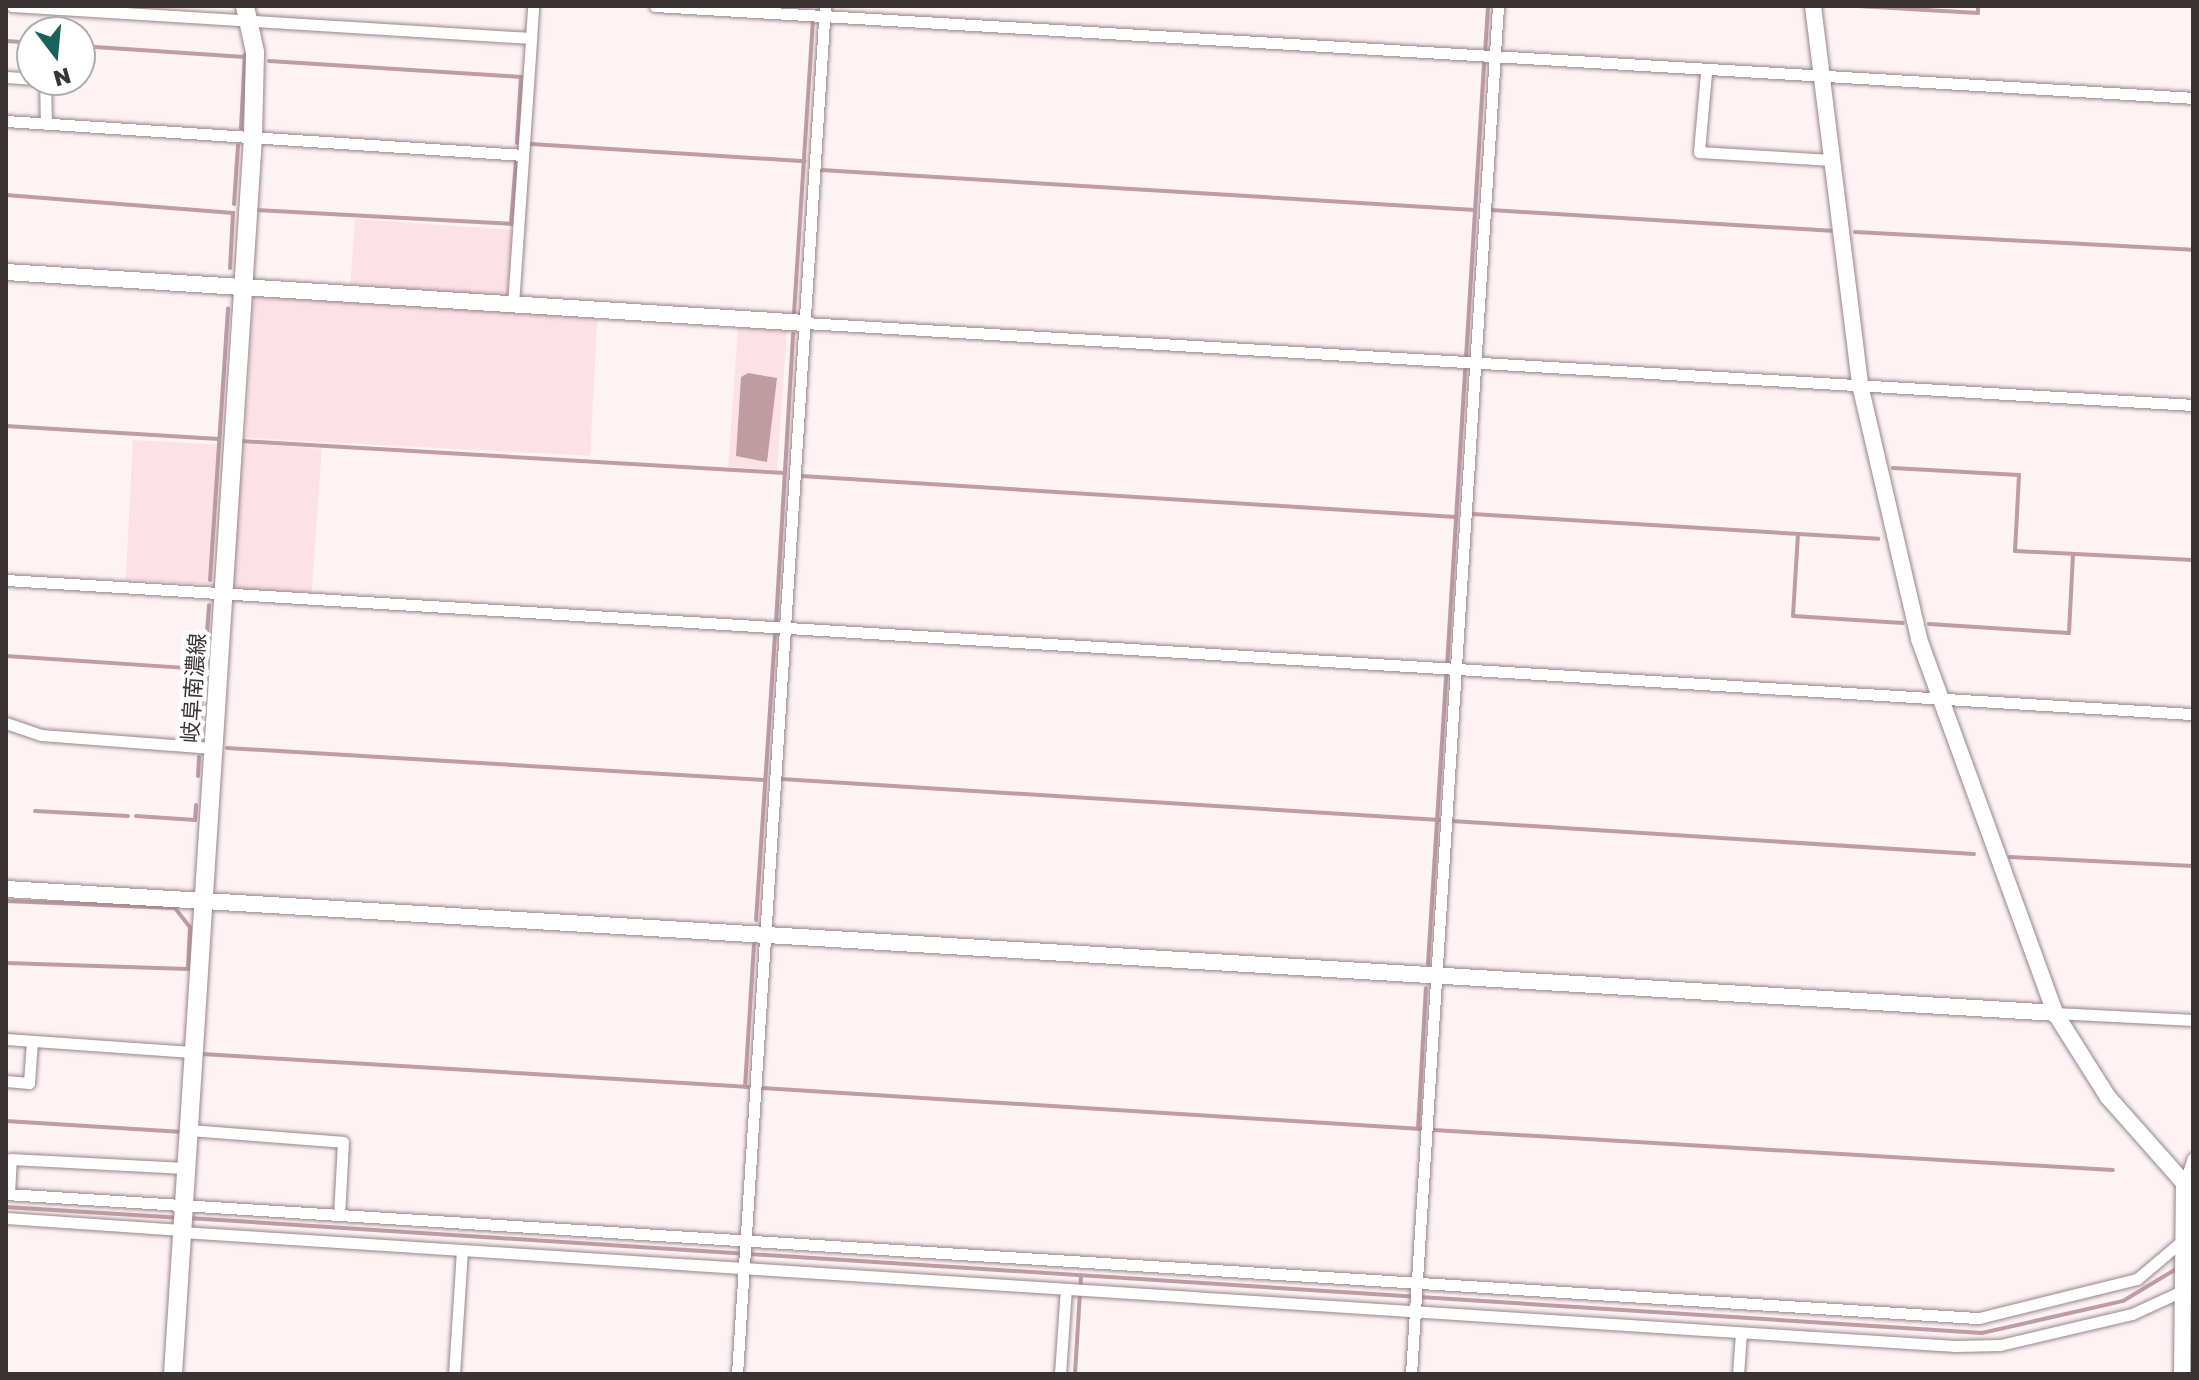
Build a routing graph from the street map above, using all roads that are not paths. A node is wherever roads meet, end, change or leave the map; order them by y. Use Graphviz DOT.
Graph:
graph roads {
  1 [pos="12,6"];
  2 [pos="533,6"];
  3 [pos="655,6"];
  4 [pos="1498,6"];
  5 [pos="1813,6"];
  6 [pos="825,11"];
  7 [pos="247,14"];
  8 [pos="531,38"];
  9 [pos="1494,59"];
  10 [pos="1706,73"];
  11 [pos="1822,80"];
  12 [pos="45,96"];
  13 [pos="2193,98"];
  14 [pos="6,121"];
  15 [pos="46,123"];
  16 [pos="253,136"];
  17 [pos="523,155"];
  18 [pos="1832,160"];
  19 [pos="6,272"];
  20 [pos="243,288"];
  21 [pos="513,305"];
  22 [pos="805,323"];
  23 [pos="1475,364"];
  24 [pos="1861,389"];
  25 [pos="2193,405"];
  26 [pos="6,580"];
  27 [pos="223,594"];
  28 [pos="786,629"];
  29 [pos="1455,671"];
  30 [pos="1939,701"];
  31 [pos="2193,714"];
  32 [pos="6,723"];
  33 [pos="213,748"];
  34 [pos="6,889"];
  35 [pos="203,898"];
  36 [pos="766,934"];
  37 [pos="1436,977"];
  38 [pos="2055,1013"];
  39 [pos="2193,1020"];
  40 [pos="6,1039"];
  41 [pos="32,1041"];
  42 [pos="192,1052"];
  43 [pos="6,1081"];
  44 [pos="188,1130"];
  45 [pos="2193,1158"];
  46 [pos="185,1168"];
  47 [pos="2188,1189"];
  48 [pos="7,1194"];
  49 [pos="339,1215"];
  50 [pos="6,1218"];
  51 [pos="182,1222"];
  52 [pos="747,1243"];
  53 [pos="2182,1249"];
  54 [pos="462,1250"];
  55 [pos="745,1266"];
  56 [pos="2185,1282"];
  57 [pos="1416,1285"];
  58 [pos="1076,1289"];
  59 [pos="1416,1309"];
  60 [pos="1741,1333"];
  61 [pos="173,1374"];
  62 [pos="454,1374"];
  63 [pos="737,1374"];
  64 [pos="1060,1374"];
  65 [pos="1411,1374"];
  66 [pos="1738,1374"];
  67 [pos="2182,1374"];
  1 -- 7 [label="street"];
  2 -- 8 [label="street"];
  3 -- 6 [label="street"];
  4 -- 9 [label="street"];
  5 -- 11 [label="street"];
  6 -- 9 [label="street"];
  6 -- 22 [label="street"];
  7 -- 8 [label="street"];
  7 -- 16 [label="main road, 岐阜南濃線"];
  8 -- 17 [label="street"];
  9 -- 10 [label="street"];
  9 -- 23 [label="street"];
  10 -- 11 [label="street"];
  10 -- 18 [label="street"];
  11 -- 13 [label="street"];
  11 -- 18 [label="street"];
  12 -- 15 [label="street"];
  14 -- 15 [label="street"];
  15 -- 16 [label="street"];
  16 -- 17 [label="street"];
  16 -- 20 [label="main road, 岐阜南濃線"];
  17 -- 21 [label="street"];
  18 -- 24 [label="street"];
  19 -- 20 [label="street"];
  20 -- 21 [label="street"];
  20 -- 27 [label="main road, 岐阜南濃線"];
  21 -- 22 [label="street"];
  22 -- 23 [label="street"];
  22 -- 28 [label="street"];
  23 -- 24 [label="street"];
  23 -- 29 [label="street"];
  24 -- 25 [label="street"];
  24 -- 30 [label="street"];
  26 -- 27 [label="street"];
  27 -- 28 [label="street"];
  27 -- 33 [label="main road, 岐阜南濃線"];
  28 -- 29 [label="street"];
  28 -- 36 [label="street"];
  29 -- 30 [label="street"];
  29 -- 37 [label="street"];
  30 -- 31 [label="street"];
  30 -- 38 [label="street"];
  32 -- 33 [label="street"];
  33 -- 35 [label="main road, 岐阜南濃線"];
  34 -- 35 [label="street"];
  35 -- 36 [label="street"];
  35 -- 42 [label="main road, 岐阜南濃線"];
  36 -- 37 [label="street"];
  36 -- 52 [label="street"];
  37 -- 38 [label="street"];
  37 -- 57 [label="street"];
  38 -- 39 [label="street"];
  38 -- 47 [label="street"];
  40 -- 41 [label="street"];
  41 -- 42 [label="street"];
  41 -- 43 [label="street"];
  42 -- 44 [label="main road, 岐阜南濃線"];
  44 -- 46 [label="main road, 岐阜南濃線"];
  44 -- 49 [label="street"];
  45 -- 47 [label="street"];
  46 -- 48 [label="street"];
  46 -- 51 [label="main road, 岐阜南濃線"];
  47 -- 53 [label="street"];
  48 -- 51 [label="street"];
  49 -- 51 [label="street"];
  49 -- 52 [label="street"];
  50 -- 51 [label="street"];
  51 -- 54 [label="street"];
  51 -- 61 [label="main road, 岐阜南濃線"];
  52 -- 55 [label="street"];
  52 -- 57 [label="street"];
  53 -- 56 [label="street"];
  53 -- 57 [label="street"];
  54 -- 55 [label="street"];
  54 -- 62 [label="street"];
  55 -- 58 [label="street"];
  55 -- 63 [label="street"];
  56 -- 60 [label="street"];
  56 -- 67 [label="street"];
  57 -- 59 [label="street"];
  58 -- 59 [label="street"];
  58 -- 64 [label="street"];
  59 -- 60 [label="street"];
  59 -- 65 [label="street"];
  60 -- 66 [label="street"];
}
